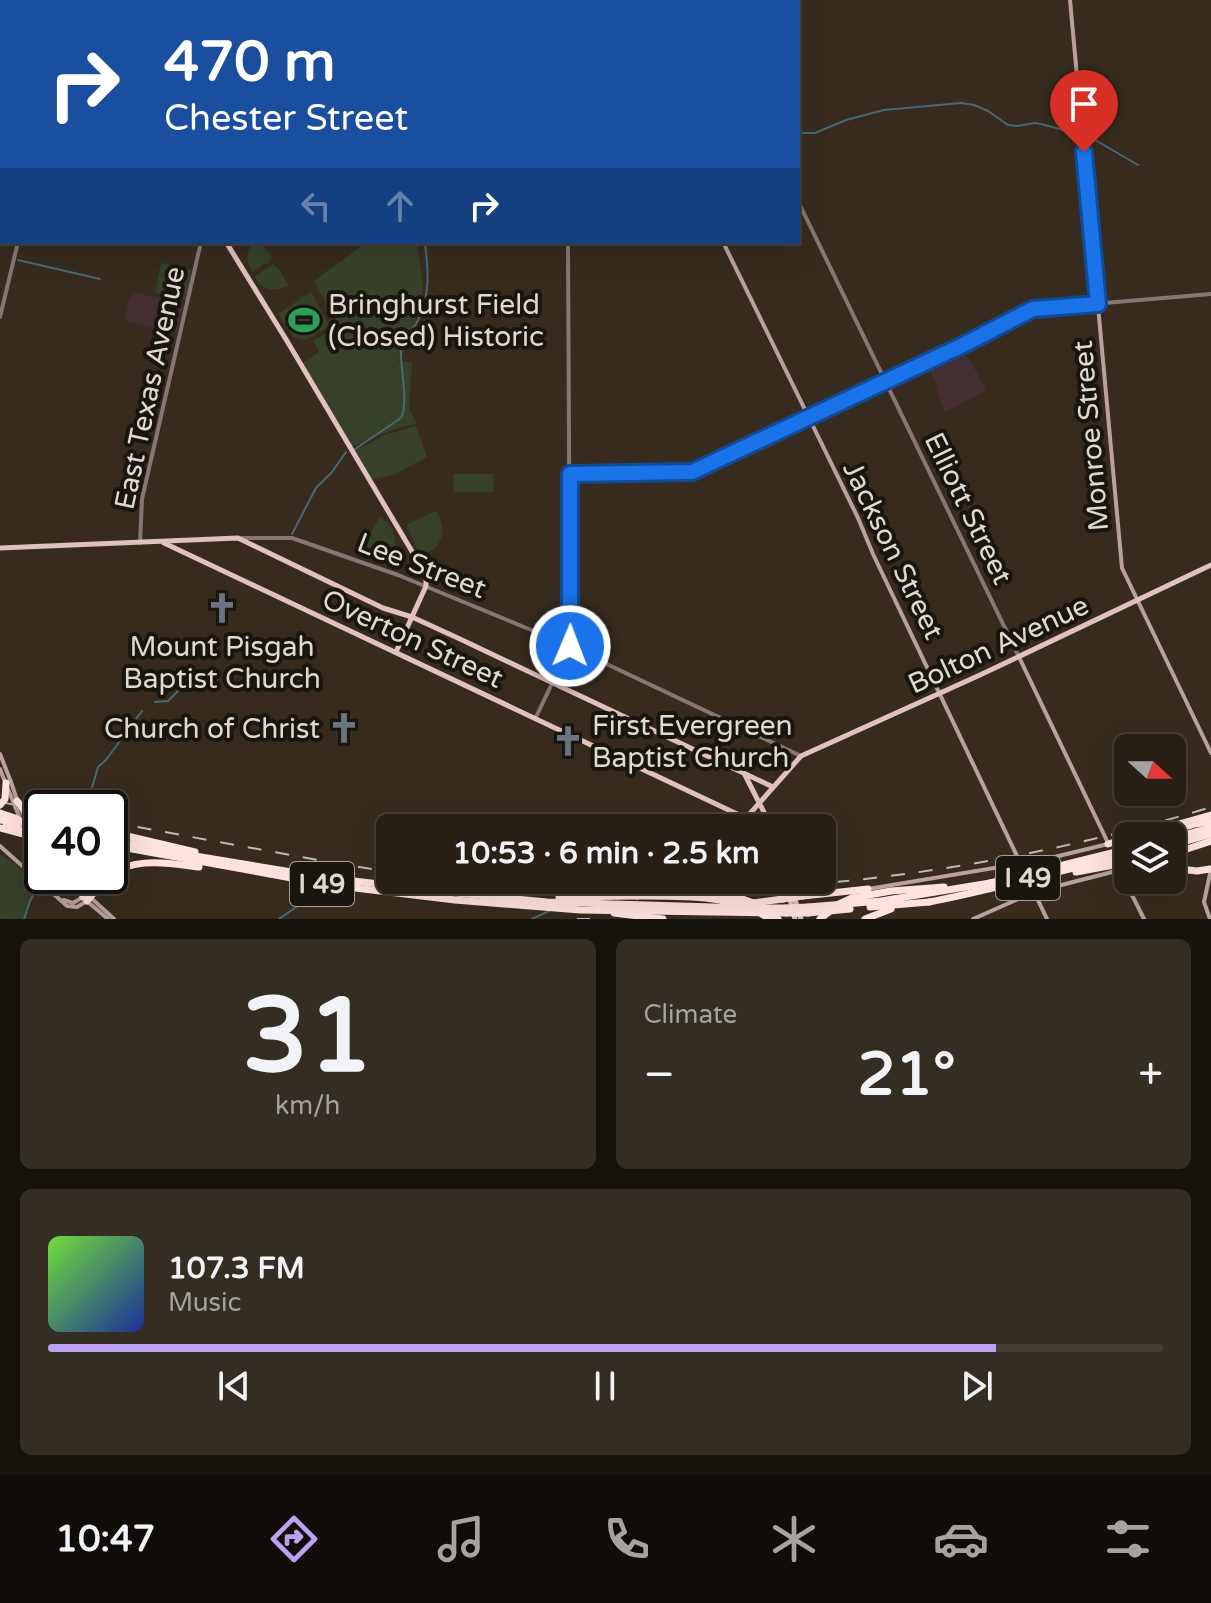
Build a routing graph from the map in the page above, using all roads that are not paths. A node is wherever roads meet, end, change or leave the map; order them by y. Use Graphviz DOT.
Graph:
graph roads {
  1 [pos="1070,0"];
  2 [pos="800,205"];
  3 [pos="18,244"];
  4 [pos="201,244"];
  5 [pos="227,244"];
  6 [pos="568,244"];
  7 [pos="724,244"];
  8 [pos="1211,294"];
  9 [pos="1098,304"];
  10 [pos="0,317"];
  11 [pos="886,381"];
  12 [pos="808,418"];
  13 [pos="570,474"];
  14 [pos="238,538"];
  15 [pos="143,542"];
  16 [pos="0,548"];
  17 [pos="1211,565"];
  18 [pos="426,586"];
  19 [pos="1137,601"];
  20 [pos="412,617"];
  21 [pos="570,646"];
  22 [pos="396,652"];
  23 [pos="1019,657"];
  24 [pos="552,683"];
  25 [pos="940,694"];
  26 [pos="535,719"];
  27 [pos="1211,753"];
  28 [pos="0,754"];
  29 [pos="801,756"];
  30 [pos="0,769"];
  31 [pos="744,774"];
  32 [pos="8,783"];
  33 [pos="773,787"];
  34 [pos="17,801"];
  35 [pos="759,803"];
  36 [pos="0,805"];
  37 [pos="24,810"];
  38 [pos="0,813"];
  39 [pos="735,814"];
  40 [pos="750,814"];
  41 [pos="765,814"];
  42 [pos="24,821"];
  43 [pos="24,822"];
  44 [pos="0,824"];
  45 [pos="24,824"];
  46 [pos="24,827"];
  47 [pos="1210,827"];
  48 [pos="1186,830"];
  49 [pos="1186,831"];
  50 [pos="24,833"];
  51 [pos="128,836"];
  52 [pos="1186,838"];
  53 [pos="1108,844"];
  54 [pos="1114,844"];
  55 [pos="0,846"];
  56 [pos="128,846"];
  57 [pos="128,846"];
  58 [pos="1114,848"];
  59 [pos="1186,849"];
  60 [pos="1114,852"];
  61 [pos="1114,858"];
  62 [pos="224,860"];
  63 [pos="1021,864"];
  64 [pos="1114,866"];
  65 [pos="1211,868"];
  66 [pos="1114,870"];
  67 [pos="1186,870"];
  68 [pos="1031,878"];
  69 [pos="307,881"];
  70 [pos="990,883"];
  71 [pos="868,889"];
  72 [pos="1034,892"];
  73 [pos="82,894"];
  74 [pos="83,894"];
  75 [pos="88,894"];
  76 [pos="791,894"];
  77 [pos="1135,894"];
  78 [pos="656,896"];
  79 [pos="86,897"];
  80 [pos="508,898"];
  81 [pos="929,902"];
  82 [pos="861,906"];
  83 [pos="579,907"];
  84 [pos="785,907"];
  85 [pos="714,910"];
  86 [pos="106,916"];
  87 [pos="114,919"];
  88 [pos="663,919"];
  89 [pos="760,919"];
  90 [pos="769,919"];
  91 [pos="778,919"];
  92 [pos="798,919"];
  93 [pos="820,919"];
  94 [pos="865,919"];
  95 [pos="973,919"];
  96 [pos="1047,919"];
  97 [pos="1144,919"];
  98 [pos="1210,919"];
  1 -- 9 [label="main road, Monroe Street"];
  2 -- 11 [label="street, Elliott Street"];
  3 -- 10 [label="street"];
  4 -- 15 [label="street, East Texas Avenue"];
  5 -- 18 [label="main road"];
  6 -- 13 [label="street"];
  7 -- 12 [label="main road, Jackson Street"];
  8 -- 9 [label="street"];
  9 -- 11 [label="street"];
  9 -- 19 [label="main road, Monroe Street"];
  11 -- 12 [label="street"];
  11 -- 23 [label="street, Elliott Street"];
  12 -- 13 [label="street"];
  12 -- 25 [label="main road, Jackson Street"];
  13 -- 21 [label="street"];
  14 -- 15 [label="main road, Lee Street"];
  14 -- 18 [label="street, Lee Street"];
  14 -- 20 [label="main road"];
  15 -- 16 [label="main road, Lee Street"];
  15 -- 22 [label="main road, Overton Street"];
  17 -- 19 [label="main road, Bolton Avenue"];
  18 -- 20 [label="main road"];
  18 -- 21 [label="street, Lee Street"];
  19 -- 23 [label="main road, Bolton Avenue"];
  19 -- 27 [label="main road, Monroe Street"];
  20 -- 22 [label="main road"];
  20 -- 24 [label="main road"];
  21 -- 24 [label="street"];
  21 -- 29 [label="street, Lee Street"];
  22 -- 26 [label="main road, Overton Street"];
  23 -- 25 [label="main road, Bolton Avenue"];
  23 -- 53 [label="main road, Elliott Street"];
  24 -- 26 [label="street"];
  24 -- 31 [label="main road"];
  25 -- 29 [label="main road, Bolton Avenue"];
  25 -- 63 [label="main road, Jackson Street"];
  26 -- 39 [label="main road, Overton Street"];
  28 -- 32 [label="main road"];
  29 -- 33 [label="main road"];
  30 -- 32 [label="main road"];
  31 -- 33 [label="main road"];
  31 -- 35 [label="main road"];
  32 -- 34 [label="main road, bridge"];
  32 -- 36 [label="highway, bridge"];
  32 -- 43 [label="main road, bridge"];
  33 -- 35 [label="main road"];
  34 -- 37 [label="highway, bridge"];
  34 -- 42 [label="main road, bridge"];
  35 -- 40 [label="main road"];
  35 -- 41 [label="main road"];
  38 -- 45 [label="highway, bridge"];
  44 -- 46 [label="highway"];
  44 -- 50 [label="highway"];
  47 -- 48 [label="highway"];
  47 -- 49 [label="highway, bridge"];
  47 -- 52 [label="highway, bridge"];
  47 -- 59 [label="highway"];
  51 -- 62 [label="highway"];
  53 -- 54 [label="highway"];
  53 -- 60 [label="main road, Elliott Street"];
  53 -- 63 [label="main road"];
  55 -- 79 [label="main road"];
  56 -- 62 [label="highway, I 49"];
  57 -- 69 [label="highway, I 49"];
  58 -- 70 [label="highway, I 49, bridge"];
  61 -- 68 [label="highway, I 49, bridge"];
  62 -- 80 [label="highway, I 49"];
  63 -- 71 [label="main road"];
  63 -- 72 [label="main road, Jackson Street"];
  64 -- 68 [label="highway, bridge"];
  65 -- 67 [label="highway"];
  65 -- 98 [label="main road"];
  66 -- 72 [label="main road"];
  68 -- 81 [label="highway, I 49, bridge"];
  69 -- 79 [label="highway"];
  69 -- 83 [label="highway, I 49"];
  70 -- 82 [label="highway, I 49"];
  70 -- 93 [label="highway, bridge"];
  71 -- 84 [label="highway, bridge"];
  72 -- 95 [label="main road"];
  72 -- 96 [label="main road, Jackson Street"];
  73 -- 79 [label="main road"];
  74 -- 79 [label="main road"];
  75 -- 79 [label="highway"];
  76 -- 92 [label="main road"];
  77 -- 97 [label="main road, Elliott Street"];
  78 -- 80 [label="highway, bridge"];
  78 -- 90 [label="highway, bridge"];
  78 -- 91 [label="highway, bridge"];
  79 -- 86 [label="main road"];
  80 -- 83 [label="highway, I 49"];
  81 -- 82 [label="highway, I 49"];
  81 -- 94 [label="highway"];
  82 -- 84 [label="highway, I 49, bridge"];
  83 -- 85 [label="highway, I 49"];
  83 -- 88 [label="highway"];
  84 -- 85 [label="highway, I 49"];
  84 -- 85 [label="highway"];
  85 -- 89 [label="highway"];
  86 -- 87 [label="main road"];
}
